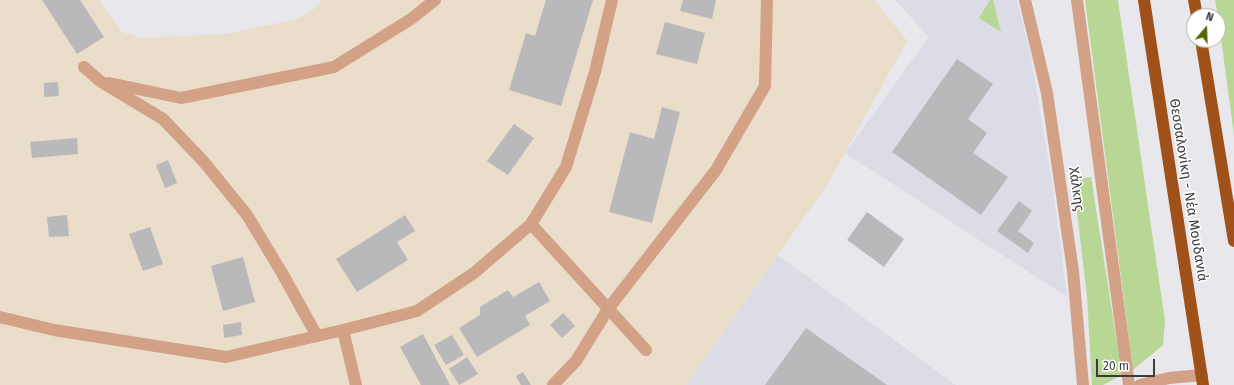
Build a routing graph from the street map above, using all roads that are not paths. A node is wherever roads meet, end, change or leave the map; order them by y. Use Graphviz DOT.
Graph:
graph roads {
  1 [pos="435,0"];
  2 [pos="612,0"];
  3 [pos="767,0"];
  4 [pos="1024,0"];
  5 [pos="1077,0"];
  6 [pos="1144,0"];
  7 [pos="1202,48"];
  8 [pos="84,67"];
  9 [pos="100,81"];
  10 [pos="531,224"];
  11 [pos="1234,242"];
  12 [pos="608,309"];
  13 [pos="0,317"];
  14 [pos="343,330"];
  15 [pos="317,336"];
  16 [pos="646,350"];
  17 [pos="1203,380"];
  18 [pos="356,385"];
  19 [pos="554,385"];
  20 [pos="1083,385"];
  21 [pos="1129,385"];
  22 [pos="1140,385"];
  1 -- 9 [label="street"];
  2 -- 10 [label="street"];
  3 -- 12 [label="street"];
  4 -- 20 [label="street, Χάλκης"];
  5 -- 21 [label="street"];
  6 -- 17 [label="highway, Θεσσαλονίκη - Νέα Μουδανιά"];
  7 -- 11 [label="highway"];
  8 -- 9 [label="street"];
  9 -- 15 [label="street"];
  10 -- 12 [label="street"];
  10 -- 14 [label="street"];
  12 -- 16 [label="street"];
  12 -- 19 [label="street"];
  13 -- 15 [label="street"];
  14 -- 15 [label="street"];
  14 -- 18 [label="street"];
  17 -- 22 [label="street"];
}
